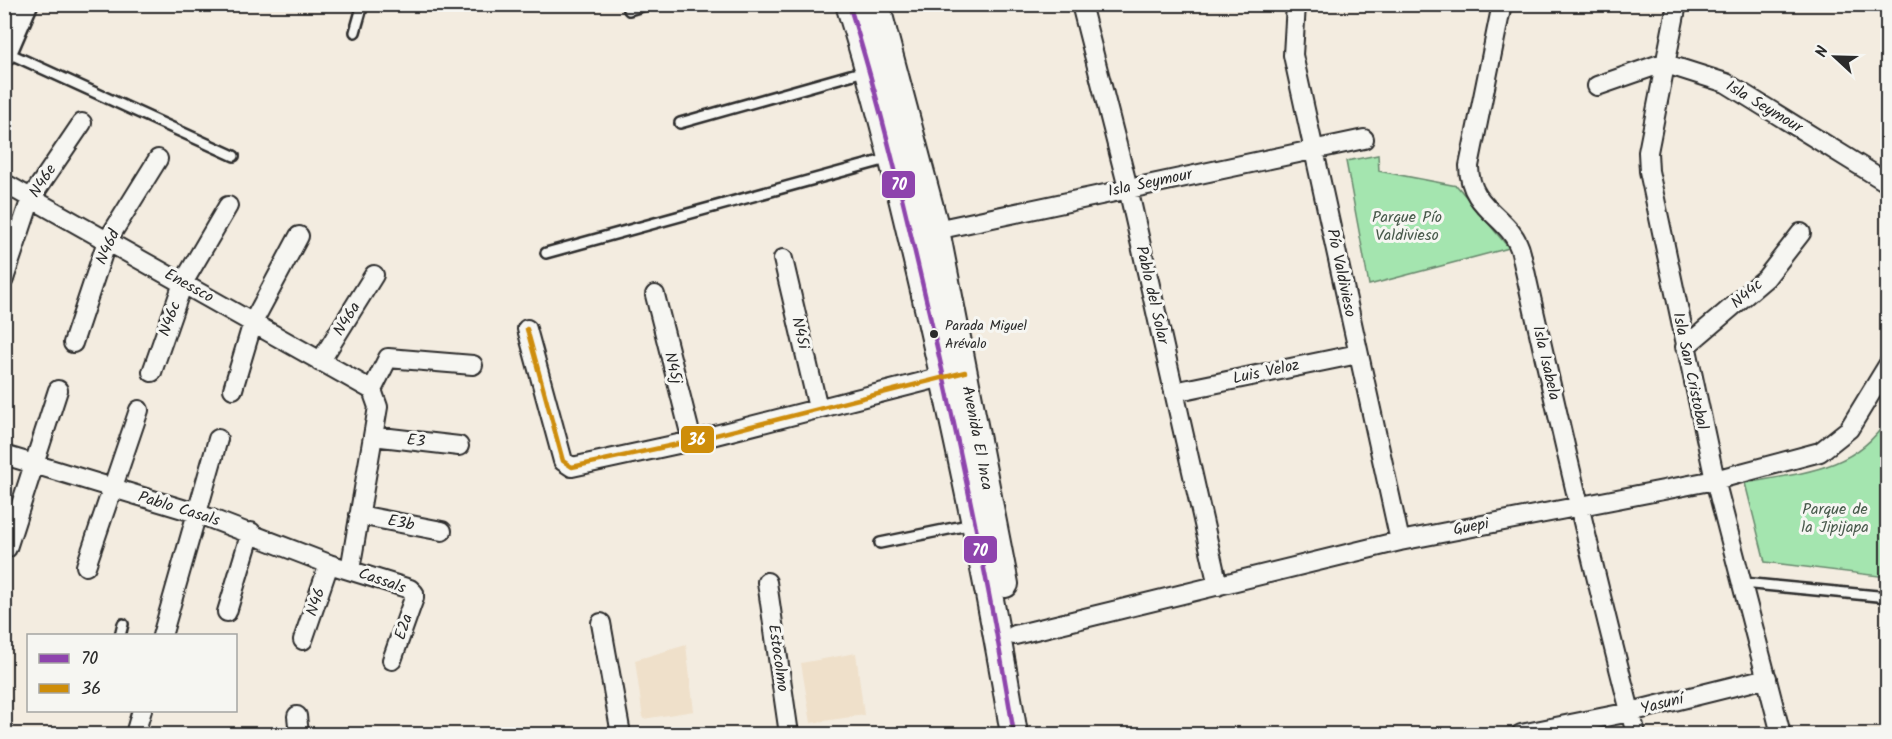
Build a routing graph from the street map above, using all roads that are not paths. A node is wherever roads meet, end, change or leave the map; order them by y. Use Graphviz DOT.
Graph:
graph roads {
  1 [pos="26,4"];
  2 [pos="363,4"];
  3 [pos="649,4"];
  4 [pos="849,4"];
  5 [pos="876,4"];
  6 [pos="1081,4"];
  7 [pos="1296,4"];
  8 [pos="1502,4"];
  9 [pos="1677,4"];
  10 [pos="629,10"];
  11 [pos="355,32"];
  12 [pos="5,53"];
  13 [pos="1663,63"];
  14 [pos="869,69"];
  15 [pos="1597,86"];
  16 [pos="82,123"];
  17 [pos="680,123"];
  18 [pos="1364,140"];
  19 [pos="1315,148"];
  20 [pos="234,156"];
  21 [pos="893,158"];
  22 [pos="158,159"];
  23 [pos="4,183"];
  24 [pos="1887,183"];
  25 [pos="1128,188"];
  26 [pos="31,198"];
  27 [pos="228,206"];
  28 [pos="936,230"];
  29 [pos="1801,233"];
  30 [pos="299,236"];
  31 [pos="107,241"];
  32 [pos="546,253"];
  33 [pos="783,259"];
  34 [pos="374,275"];
  35 [pos="4,279"];
  36 [pos="183,284"];
  37 [pos="655,296"];
  38 [pos="253,322"];
  39 [pos="527,329"];
  40 [pos="73,343"];
  41 [pos="1685,347"];
  42 [pos="1358,354"];
  43 [pos="320,362"];
  44 [pos="473,365"];
  45 [pos="1887,366"];
  46 [pos="152,372"];
  47 [pos="954,374"];
  48 [pos="233,389"];
  49 [pos="58,390"];
  50 [pos="372,390"];
  51 [pos="1174,392"];
  52 [pos="818,408"];
  53 [pos="139,410"];
  54 [pos="373,436"];
  55 [pos="218,438"];
  56 [pos="692,441"];
  57 [pos="459,446"];
  58 [pos="4,455"];
  59 [pos="35,464"];
  60 [pos="1715,480"];
  61 [pos="112,489"];
  62 [pos="1578,506"];
  63 [pos="196,513"];
  64 [pos="359,515"];
  65 [pos="975,523"];
  66 [pos="442,531"];
  67 [pos="251,532"];
  68 [pos="1400,541"];
  69 [pos="880,543"];
  70 [pos="7,548"];
  71 [pos="329,564"];
  72 [pos="86,566"];
  73 [pos="350,570"];
  74 [pos="767,582"];
  75 [pos="1743,583"];
  76 [pos="1218,586"];
  77 [pos="414,593"];
  78 [pos="1887,597"];
  79 [pos="227,612"];
  80 [pos="601,623"];
  81 [pos="123,624"];
  82 [pos="120,634"];
  83 [pos="163,634"];
  84 [pos="1015,635"];
  85 [pos="303,640"];
  86 [pos="392,660"];
  87 [pos="1767,678"];
  88 [pos="142,712"];
  89 [pos="1630,712"];
  90 [pos="135,735"];
  91 [pos="621,735"];
  92 [pos="789,735"];
  93 [pos="1014,735"];
  94 [pos="1032,735"];
  95 [pos="1521,735"];
  96 [pos="1636,735"];
  97 [pos="1781,735"];
  1 -- 12 [label="street"];
  2 -- 11 [label="lane"];
  3 -- 10 [label="lane"];
  4 -- 14 [label="main road, Avenida El Inca"];
  5 -- 28 [label="main road, Avenida El Inca"];
  6 -- 25 [label="street, Pablo del Solar"];
  7 -- 19 [label="street, Pío Valdivieso"];
  8 -- 62 [label="street, Isla Isabela"];
  9 -- 13 [label="street, Isla San Cristobal"];
  12 -- 20 [label="lane"];
  13 -- 15 [label="street"];
  13 -- 24 [label="street, Isla Seymour"];
  13 -- 41 [label="street, Isla San Cristobal"];
  14 -- 17 [label="lane"];
  14 -- 21 [label="main road, Avenida El Inca"];
  16 -- 26 [label="street, N46e"];
  18 -- 19 [label="street, Isla Seymour"];
  19 -- 25 [label="street, Isla Seymour"];
  19 -- 42 [label="street, Pío Valdivieso"];
  21 -- 32 [label="lane"];
  21 -- 47 [label="main road, Avenida El Inca"];
  22 -- 31 [label="street, N46d"];
  23 -- 26 [label="street, Enessco"];
  25 -- 28 [label="street, Isla Seymour"];
  25 -- 51 [label="street, Pablo del Solar"];
  26 -- 31 [label="street, Enessco"];
  26 -- 35 [label="street, N46e"];
  27 -- 36 [label="street, N46c"];
  28 -- 47 [label="main road, Avenida El Inca"];
  29 -- 41 [label="street, N44c"];
  30 -- 38 [label="street"];
  31 -- 36 [label="street, Enessco"];
  31 -- 40 [label="street, N46d"];
  33 -- 52 [label="street, N45i"];
  34 -- 43 [label="street, N46a"];
  36 -- 38 [label="street, Enessco"];
  36 -- 46 [label="street, N46c"];
  37 -- 56 [label="street, N45j"];
  38 -- 43 [label="street, Enessco"];
  38 -- 48 [label="street"];
  39 -- 56 [label="street"];
  41 -- 60 [label="street, Isla San Cristobal"];
  42 -- 51 [label="street, Luis Veloz"];
  42 -- 68 [label="street, Pío Valdivieso"];
  43 -- 50 [label="street, Enessco"];
  44 -- 50 [label="street"];
  45 -- 60 [label="street, Guepi"];
  47 -- 52 [label="street"];
  47 -- 65 [label="main road, Avenida El Inca"];
  47 -- 84 [label="main road, Avenida El Inca"];
  49 -- 59 [label="street"];
  50 -- 54 [label="street"];
  51 -- 76 [label="street, Pablo del Solar"];
  52 -- 56 [label="street"];
  53 -- 61 [label="street"];
  54 -- 57 [label="street, E3"];
  54 -- 64 [label="street"];
  55 -- 63 [label="street"];
  58 -- 59 [label="street, Pablo Casals"];
  59 -- 61 [label="street, Pablo Casals"];
  59 -- 70 [label="street"];
  60 -- 62 [label="street, Guepi"];
  60 -- 75 [label="street, Isla San Cristobal"];
  61 -- 63 [label="street, Pablo Casals"];
  61 -- 72 [label="street"];
  62 -- 68 [label="street, Guepi"];
  62 -- 89 [label="street, Isla Isabela"];
  63 -- 67 [label="street, Pablo Casals"];
  63 -- 83 [label="street"];
  64 -- 66 [label="street, E3b"];
  64 -- 73 [label="street"];
  65 -- 69 [label="lane"];
  65 -- 93 [label="main road, Avenida El Inca"];
  67 -- 71 [label="street, Pablo Casals"];
  67 -- 79 [label="street"];
  68 -- 76 [label="street, Guepi"];
  71 -- 73 [label="street, Pablo Casals"];
  71 -- 85 [label="street, N46"];
  73 -- 77 [label="street, Cassals"];
  74 -- 92 [label="street, Estocolmo"];
  75 -- 78 [label="lane"];
  75 -- 87 [label="street, Isla San Cristobal"];
  76 -- 84 [label="street, Guepi"];
  77 -- 86 [label="street, E2a"];
  80 -- 91 [label="street"];
  81 -- 82 [label="lane"];
  84 -- 94 [label="main road, Avenida El Inca"];
  87 -- 89 [label="street, Yasuní"];
  87 -- 97 [label="street, Isla San Cristobal"];
  88 -- 90 [label="street"];
  89 -- 95 [label="street, Yasuní"];
  89 -- 96 [label="street, Isla Isabela"];
}
